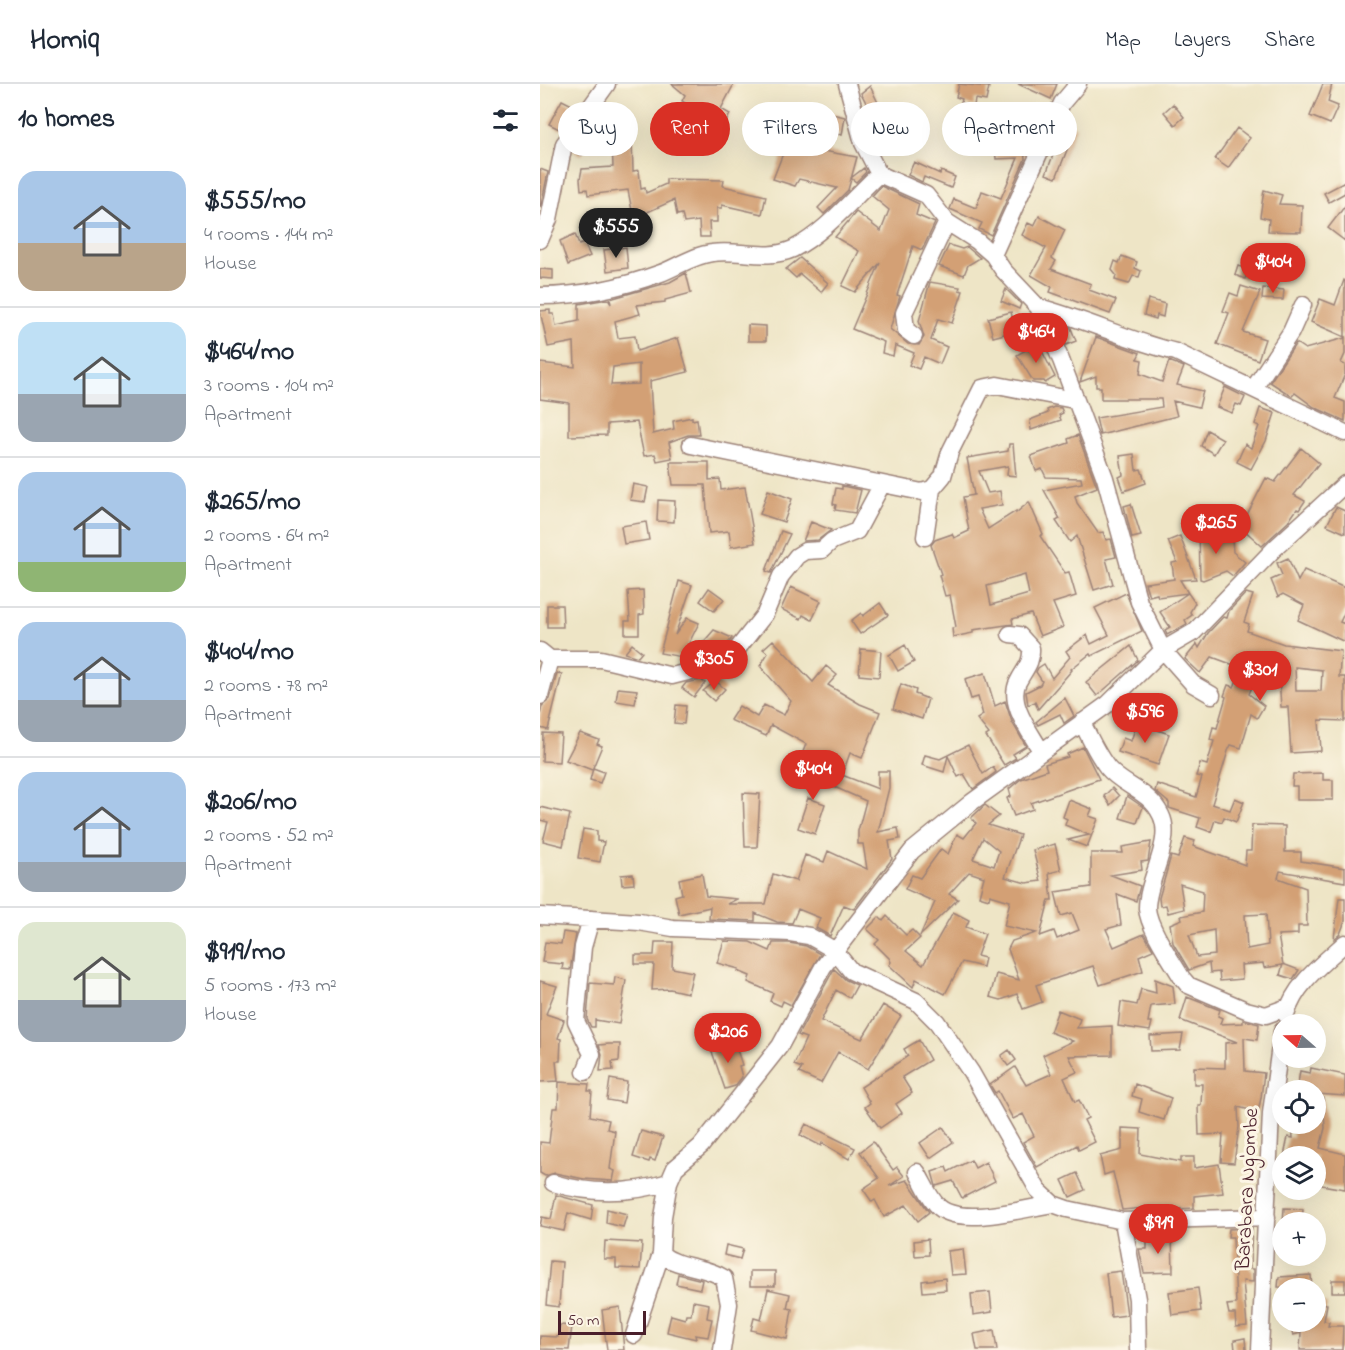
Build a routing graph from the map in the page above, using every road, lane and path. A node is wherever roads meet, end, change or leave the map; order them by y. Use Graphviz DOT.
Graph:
graph roads {
  1 [pos="607,84"];
  2 [pos="847,84"];
  3 [pos="1078,84"];
  4 [pos="879,174"];
  5 [pos="947,222"];
  6 [pos="540,240"];
  7 [pos="993,255"];
  8 [pos="540,296"];
  9 [pos="1303,305"];
  10 [pos="1038,307"];
  11 [pos="914,336"];
  12 [pos="1254,388"];
  13 [pos="1074,400"];
  14 [pos="1345,433"];
  15 [pos="691,445"];
  16 [pos="1345,484"];
  17 [pos="881,486"];
  18 [pos="932,489"];
  19 [pos="925,537"];
  20 [pos="1010,634"];
  21 [pos="1163,650"];
  22 [pos="545,655"];
  23 [pos="1212,695"];
  24 [pos="540,696"];
  25 [pos="1083,722"];
  26 [pos="1041,751"];
  27 [pos="540,916"];
  28 [pos="591,920"];
  29 [pos="1345,943"];
  30 [pos="834,950"];
  31 [pos="1288,1007"];
  32 [pos="1286,1014"];
  33 [pos="1277,1068"];
  34 [pos="585,1072"];
  35 [pos="917,1172"];
  36 [pos="669,1182"];
  37 [pos="553,1183"];
  38 [pos="1053,1204"];
  39 [pos="1268,1217"];
  40 [pos="1124,1221"];
  41 [pos="661,1254"];
  42 [pos="634,1335"];
  43 [pos="722,1350"];
  44 [pos="1138,1350"];
  45 [pos="1260,1350"];
  1 -- 6 [label="street"];
  2 -- 4 [label="street"];
  3 -- 7 [label="street"];
  4 -- 5 [label="street"];
  4 -- 8 [label="street"];
  5 -- 7 [label="street"];
  5 -- 11 [label="street"];
  7 -- 10 [label="street"];
  9 -- 12 [label="street"];
  10 -- 12 [label="street"];
  10 -- 13 [label="street"];
  12 -- 14 [label="street"];
  13 -- 18 [label="street"];
  13 -- 21 [label="street"];
  15 -- 17 [label="street"];
  16 -- 21 [label="street"];
  17 -- 18 [label="street"];
  17 -- 22 [label="street"];
  18 -- 19 [label="street"];
  20 -- 26 [label="street"];
  21 -- 23 [label="street"];
  21 -- 25 [label="street"];
  22 -- 24 [label="street"];
  25 -- 26 [label="street"];
  25 -- 31 [label="street"];
  26 -- 30 [label="street"];
  27 -- 28 [label="street"];
  28 -- 30 [label="street"];
  28 -- 34 [label="street"];
  29 -- 31 [label="street"];
  30 -- 36 [label="street"];
  30 -- 38 [label="street"];
  31 -- 32 [label="street"];
  33 -- 39 [label="street, Barabara Ng'ombe"];
  35 -- 38 [label="street"];
  36 -- 37 [label="street"];
  36 -- 41 [label="street"];
  38 -- 40 [label="street"];
  39 -- 40 [label="street"];
  39 -- 45 [label="street, Barabara Ng'ombe"];
  40 -- 44 [label="street"];
  41 -- 42 [label="street"];
  41 -- 43 [label="street"];
}
